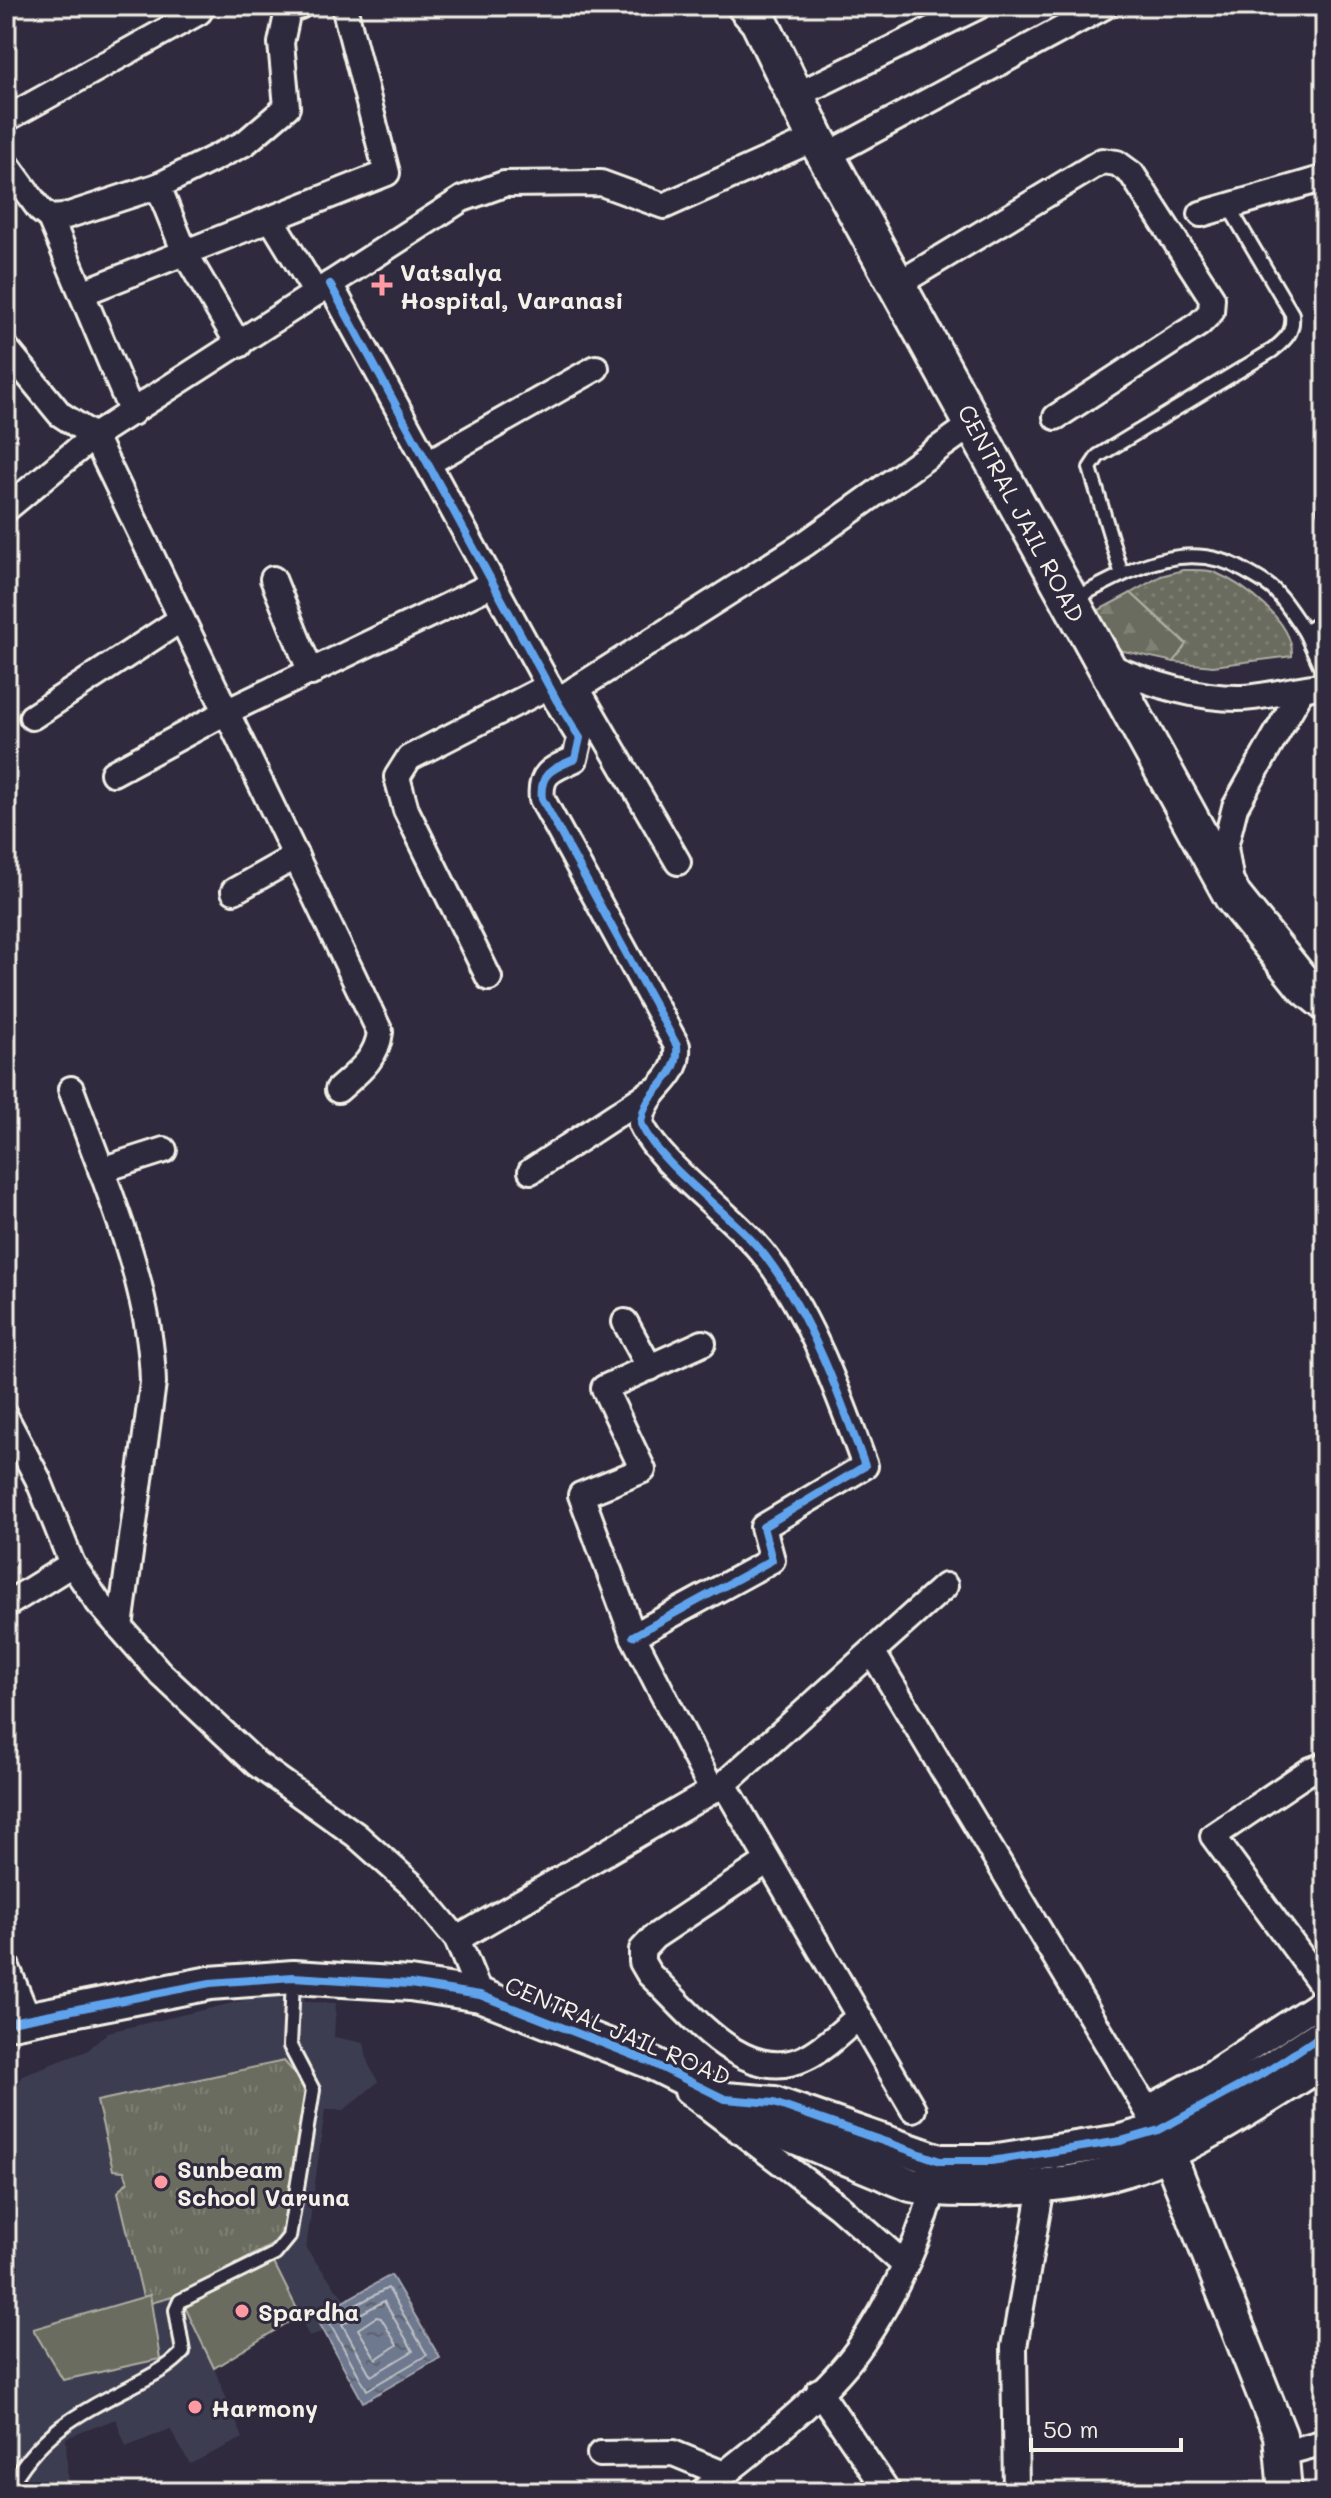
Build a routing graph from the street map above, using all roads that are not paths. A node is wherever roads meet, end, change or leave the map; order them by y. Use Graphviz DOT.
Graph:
graph roads {
  1 [pos="202,6"];
  2 [pos="300,6"];
  3 [pos="344,6"];
  4 [pos="979,6"];
  5 [pos="1105,6"];
  6 [pos="753,11"];
  7 [pos="795,96"];
  8 [pos="6,119"];
  9 [pos="821,147"];
  10 [pos="6,163"];
  11 [pos="1325,178"];
  12 [pos="158,186"];
  13 [pos="1229,207"];
  14 [pos="1201,214"];
  15 [pos="50,218"];
  16 [pos="271,219"];
  17 [pos="185,253"];
  18 [pos="898,284"];
  19 [pos="323,288"];
  20 [pos="82,293"];
  21 [pos="239,345"];
  22 [pos="6,348"];
  23 [pos="596,368"];
  24 [pos="132,413"];
  25 [pos="1056,417"];
  26 [pos="974,423"];
  27 [pos="94,436"];
  28 [pos="428,463"];
  29 [pos="1325,495"];
  30 [pos="6,509"];
  31 [pos="1325,511"];
  32 [pos="1122,575"];
  33 [pos="273,579"];
  34 [pos="493,584"];
  35 [pos="1069,602"];
  36 [pos="1325,619"];
  37 [pos="180,620"];
  38 [pos="1305,632"];
  39 [pos="1102,663"];
  40 [pos="311,673"];
  41 [pos="1319,683"];
  42 [pos="561,692"];
  43 [pos="226,712"];
  44 [pos="32,717"];
  45 [pos="113,773"];
  46 [pos="296,856"];
  47 [pos="678,862"];
  48 [pos="234,891"];
  49 [pos="1233,897"];
  50 [pos="489,978"];
  51 [pos="1325,1002"];
  52 [pos="71,1089"];
  53 [pos="338,1090"];
  54 [pos="651,1092"];
  55 [pos="164,1150"];
  56 [pos="101,1170"];
  57 [pos="531,1171"];
  58 [pos="625,1322"];
  59 [pos="703,1343"];
  60 [pos="650,1368"];
  61 [pos="6,1418"];
  62 [pos="72,1564"];
  63 [pos="945,1586"];
  64 [pos="6,1605"];
  65 [pos="120,1627"];
  66 [pos="633,1636"];
  67 [pos="873,1653"];
  68 [pos="1325,1765"];
  69 [pos="718,1787"];
  70 [pos="768,1861"];
  71 [pos="457,1939"];
  72 [pos="6,1965"];
  73 [pos="283,1978"];
  74 [pos="1325,1989"];
  75 [pos="480,1995"];
  76 [pos="1325,1999"];
  77 [pos="859,2017"];
  78 [pos="17,2021"];
  79 [pos="1325,2033"];
  80 [pos="648,2061"];
  81 [pos="1325,2061"];
  82 [pos="913,2109"];
  83 [pos="1159,2130"];
  84 [pos="936,2176"];
  85 [pos="1042,2186"];
  86 [pos="904,2264"];
  87 [pos="819,2391"];
  88 [pos="1325,2442"];
  89 [pos="1284,2453"];
  90 [pos="600,2454"];
  91 [pos="724,2474"];
  92 [pos="7,2492"];
  93 [pos="702,2492"];
  94 [pos="888,2492"];
  95 [pos="1016,2492"];
  96 [pos="1285,2492"];
  1 -- 8 [label="street"];
  2 -- 12 [label="street"];
  3 -- 16 [label="street"];
  4 -- 7 [label="street"];
  5 -- 9 [label="street"];
  6 -- 7 [label="main road, CENTRAL JAIL ROAD"];
  7 -- 9 [label="main road, CENTRAL JAIL ROAD"];
  9 -- 18 [label="main road, CENTRAL JAIL ROAD"];
  9 -- 19 [label="street"];
  10 -- 15 [label="street"];
  11 -- 13 [label="street"];
  12 -- 15 [label="street"];
  12 -- 17 [label="street"];
  13 -- 14 [label="street"];
  13 -- 32 [label="lane"];
  15 -- 20 [label="street"];
  16 -- 17 [label="street"];
  16 -- 19 [label="street"];
  17 -- 20 [label="street"];
  17 -- 21 [label="street"];
  18 -- 25 [label="street"];
  18 -- 26 [label="main road, CENTRAL JAIL ROAD"];
  19 -- 21 [label="street"];
  19 -- 28 [label="street"];
  20 -- 24 [label="street"];
  21 -- 24 [label="street"];
  22 -- 27 [label="street"];
  23 -- 28 [label="street"];
  24 -- 27 [label="street"];
  26 -- 35 [label="main road, CENTRAL JAIL ROAD"];
  26 -- 42 [label="street"];
  27 -- 30 [label="street"];
  27 -- 37 [label="street"];
  28 -- 34 [label="street"];
  29 -- 31 [label="lane"];
  32 -- 35 [label="lane"];
  32 -- 38 [label="lane"];
  33 -- 40 [label="street"];
  34 -- 40 [label="street"];
  34 -- 42 [label="street"];
  35 -- 39 [label="main road, CENTRAL JAIL ROAD"];
  36 -- 38 [label="lane"];
  37 -- 43 [label="street"];
  37 -- 44 [label="street"];
  38 -- 41 [label="lane"];
  39 -- 41 [label="street"];
  39 -- 49 [label="main road, CENTRAL JAIL ROAD"];
  40 -- 43 [label="street"];
  41 -- 49 [label="street"];
  42 -- 47 [label="street"];
  42 -- 50 [label="street"];
  42 -- 54 [label="street"];
  43 -- 45 [label="street"];
  43 -- 46 [label="street"];
  46 -- 48 [label="street"];
  46 -- 53 [label="street"];
  49 -- 51 [label="main road, CENTRAL JAIL ROAD"];
  52 -- 56 [label="street"];
  54 -- 57 [label="street"];
  54 -- 66 [label="street"];
  55 -- 56 [label="street"];
  56 -- 65 [label="street"];
  58 -- 60 [label="street"];
  59 -- 60 [label="street"];
  60 -- 66 [label="street"];
  61 -- 62 [label="street"];
  62 -- 64 [label="street"];
  62 -- 65 [label="street"];
  63 -- 67 [label="street"];
  65 -- 71 [label="street"];
  66 -- 69 [label="street"];
  67 -- 69 [label="street"];
  67 -- 83 [label="street"];
  68 -- 74 [label="street"];
  69 -- 70 [label="street"];
  69 -- 71 [label="street"];
  70 -- 77 [label="street"];
  70 -- 77 [label="street"];
  71 -- 75 [label="street"];
  72 -- 78 [label="street"];
  73 -- 75 [label="street, CENTRAL JAIL ROAD"];
  73 -- 78 [label="street, CENTRAL JAIL ROAD"];
  73 -- 92 [label="lane"];
  75 -- 80 [label="street, CENTRAL JAIL ROAD"];
  76 -- 83 [label="street"];
  77 -- 82 [label="street"];
  79 -- 83 [label="street"];
  80 -- 84 [label="street, CENTRAL JAIL ROAD"];
  80 -- 86 [label="street"];
  81 -- 83 [label="street"];
  83 -- 84 [label="street"];
  83 -- 85 [label="street"];
  83 -- 89 [label="street"];
  84 -- 85 [label="street"];
  84 -- 86 [label="street"];
  85 -- 95 [label="street"];
  86 -- 87 [label="street"];
  87 -- 91 [label="street"];
  87 -- 94 [label="street"];
  88 -- 89 [label="street"];
  89 -- 96 [label="street"];
  90 -- 91 [label="street"];
  91 -- 93 [label="street"];
}
